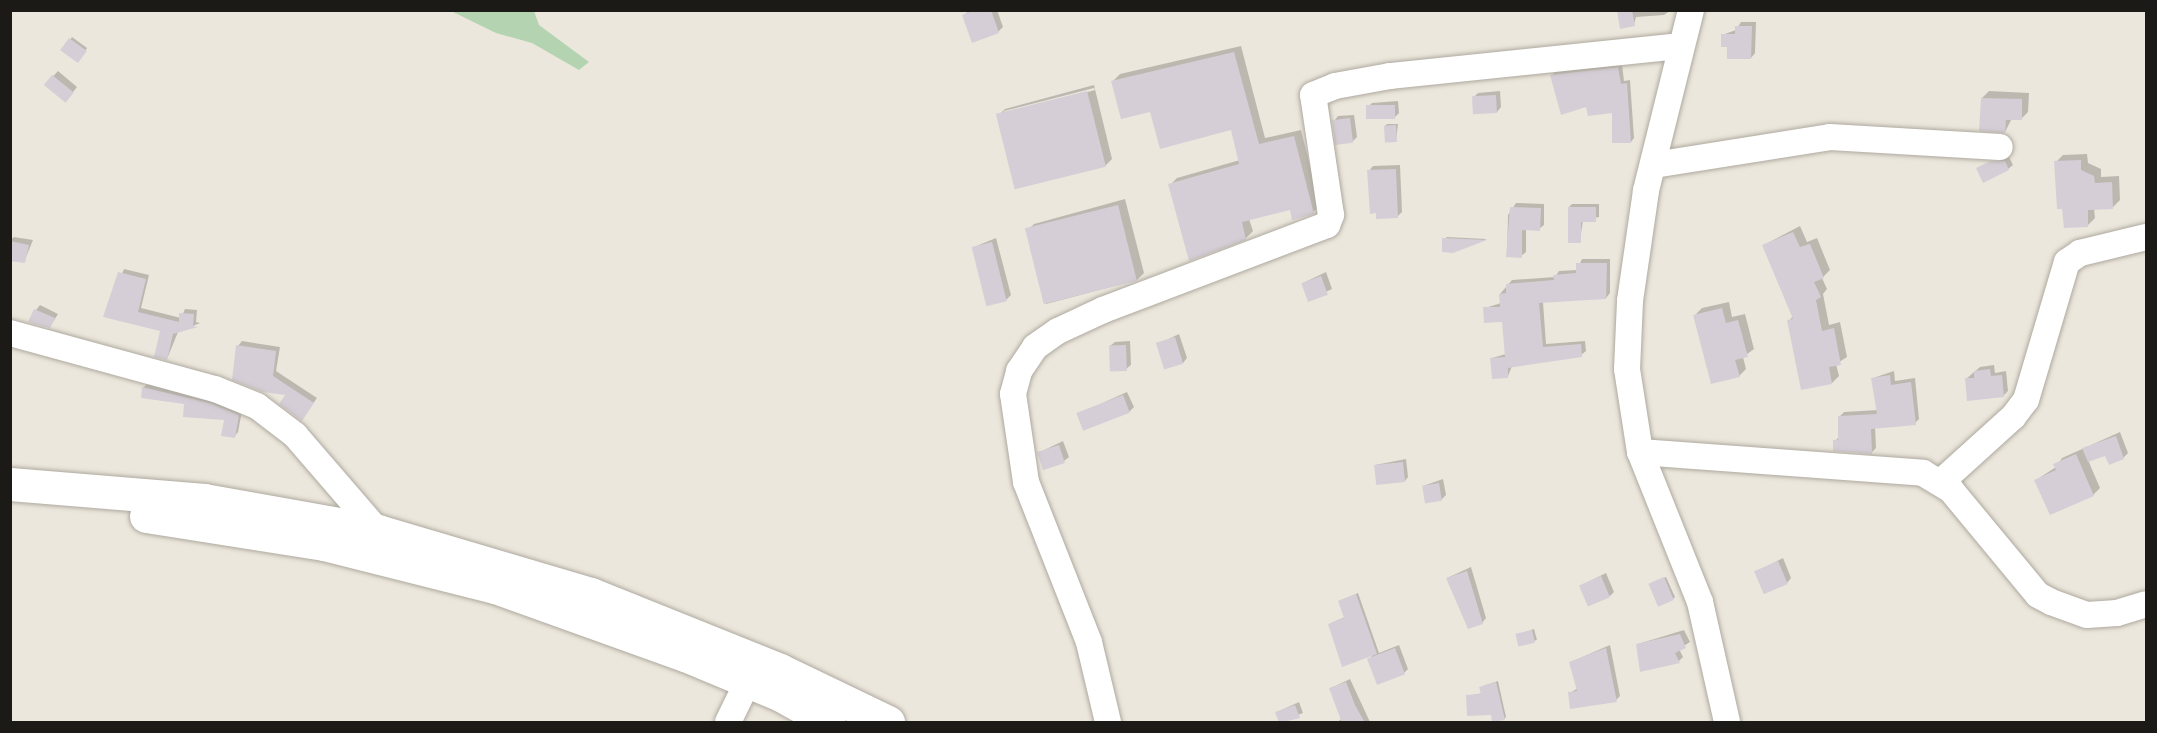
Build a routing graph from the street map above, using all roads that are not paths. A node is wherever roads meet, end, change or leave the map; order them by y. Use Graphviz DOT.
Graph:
graph roads {
  1 [pos="1691,10"];
  2 [pos="1680,46"];
  3 [pos="2000,147"];
  4 [pos="1654,165"];
  5 [pos="2146,237"];
  6 [pos="10,333"];
  7 [pos="1640,452"];
  8 [pos="1941,482"];
  9 [pos="10,484"];
  10 [pos="10,506"];
  11 [pos="378,531"];
  12 [pos="2146,604"];
  13 [pos="748,681"];
  14 [pos="728,723"];
  15 [pos="829,723"];
  16 [pos="888,723"];
  17 [pos="1108,723"];
  18 [pos="1726,723"];
  1 -- 2 [label="street"];
  2 -- 4 [label="street"];
  2 -- 17 [label="street"];
  3 -- 4 [label="street"];
  4 -- 7 [label="street"];
  5 -- 8 [label="street"];
  6 -- 11 [label="street"];
  7 -- 8 [label="street"];
  7 -- 18 [label="street"];
  8 -- 12 [label="street"];
  9 -- 11 [label="highway"];
  10 -- 13 [label="highway"];
  11 -- 16 [label="highway"];
  13 -- 14 [label="street"];
  13 -- 15 [label="highway"];
}
